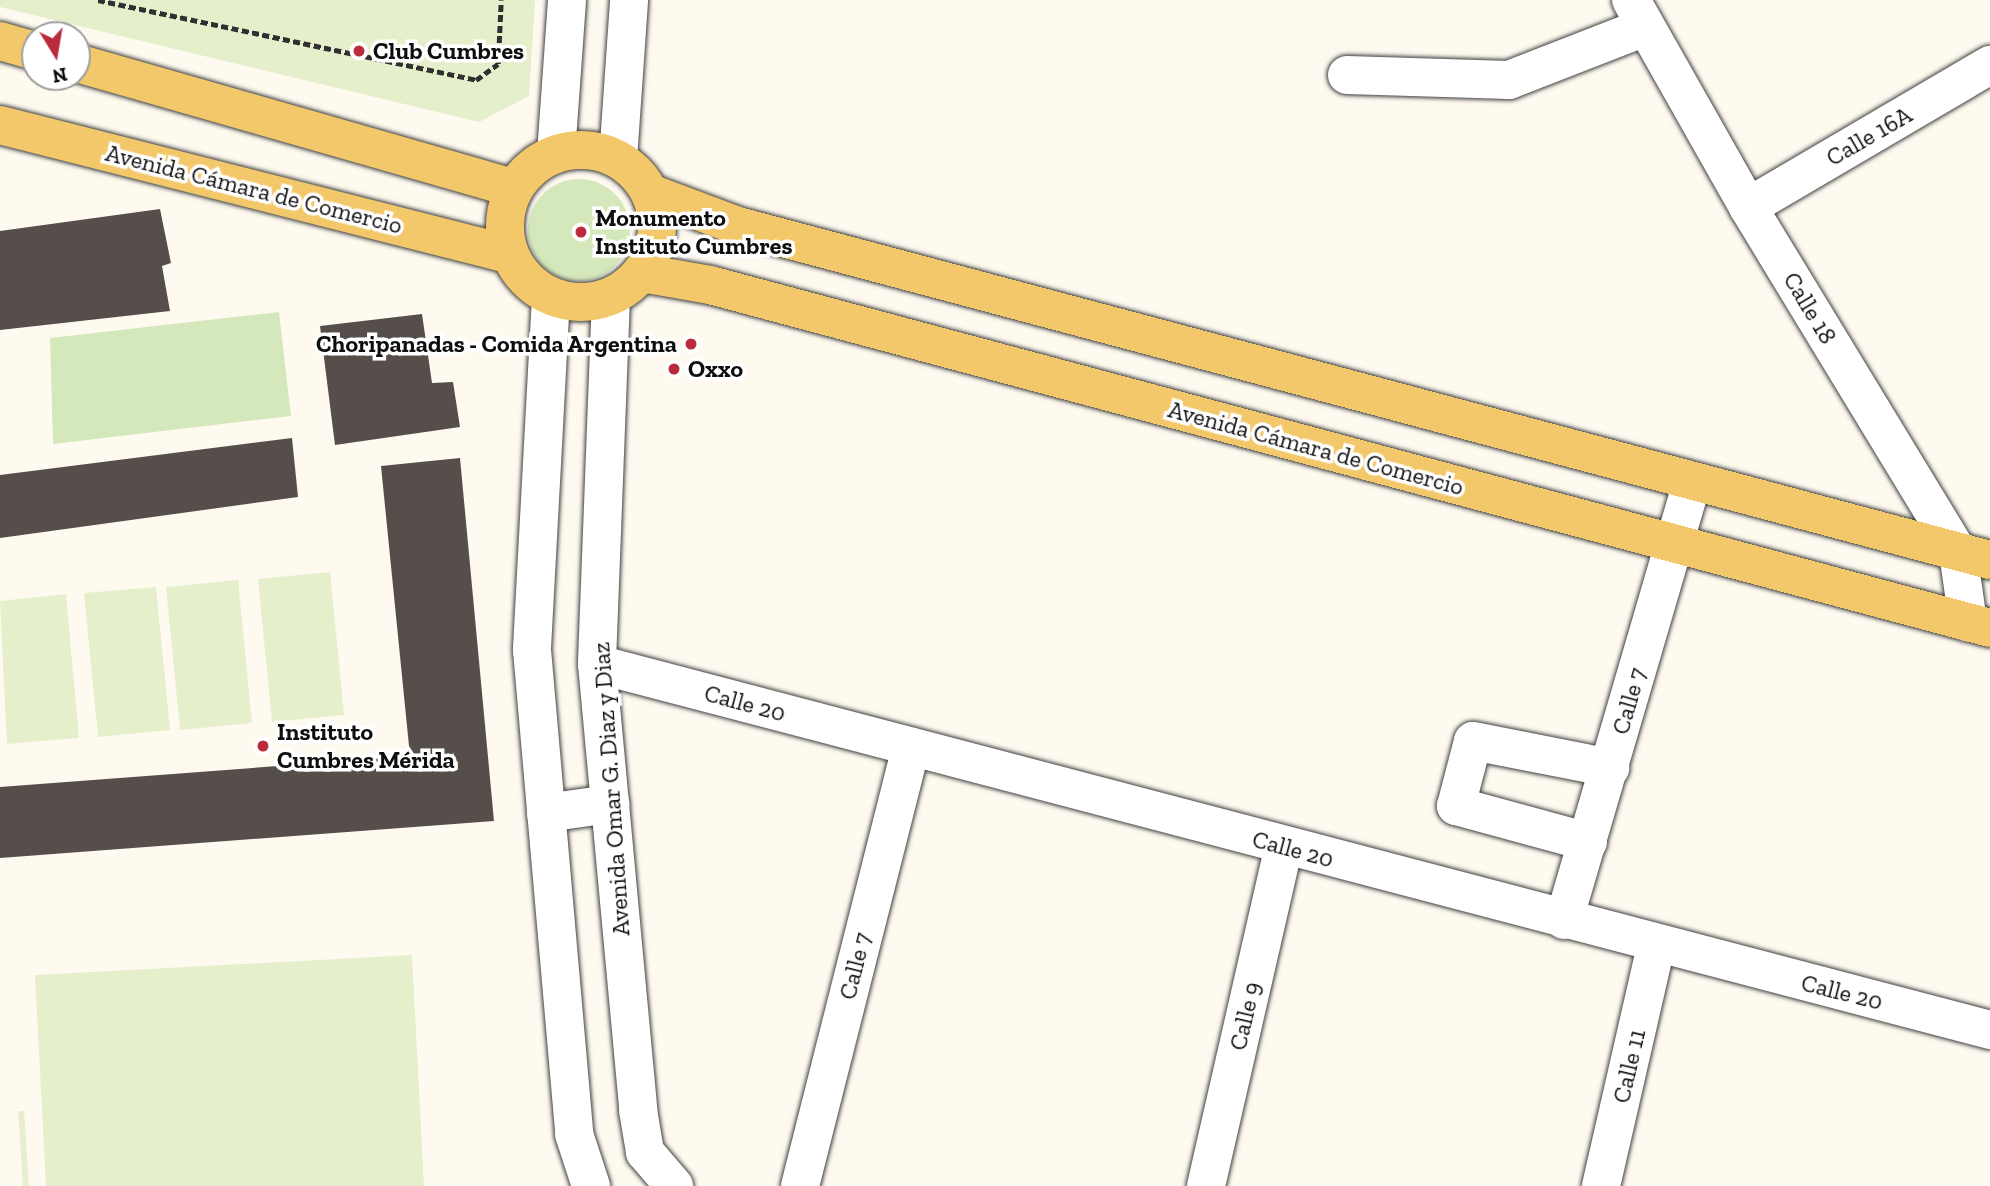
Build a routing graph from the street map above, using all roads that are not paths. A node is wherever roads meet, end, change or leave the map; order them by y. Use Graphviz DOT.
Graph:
graph roads {
  1 [pos="567,0"];
  2 [pos="629,0"];
  3 [pos="1638,13"];
  4 [pos="0,41"];
  5 [pos="21,47"];
  6 [pos="1990,65"];
  7 [pos="91,67"];
  8 [pos="1347,75"];
  9 [pos="0,125"];
  10 [pos="556,154"];
  11 [pos="618,159"];
  12 [pos="514,188"];
  13 [pos="650,193"];
  14 [pos="1748,207"];
  15 [pos="509,254"];
  16 [pos="642,273"];
  17 [pos="551,297"];
  18 [pos="611,297"];
  19 [pos="1692,482"];
  20 [pos="1676,545"];
  21 [pos="1974,556"];
  22 [pos="1979,625"];
  23 [pos="597,664"];
  24 [pos="911,747"];
  25 [pos="1610,768"];
  26 [pos="610,804"];
  27 [pos="546,813"];
  28 [pos="1588,842"];
  29 [pos="1284,846"];
  30 [pos="1564,920"];
  31 [pos="1656,945"];
  32 [pos="1990,1030"];
  33 [pos="589,1185"];
  34 [pos="674,1186"];
  35 [pos="800,1186"];
  36 [pos="1206,1186"];
  37 [pos="1601,1186"];
  1 -- 10 [label="street"];
  2 -- 11 [label="street"];
  3 -- 8 [label="street"];
  3 -- 14 [label="street, Calle 18"];
  4 -- 5 [label="main road"];
  6 -- 14 [label="street, Calle 16A"];
  7 -- 12 [label="main road"];
  9 -- 15 [label="main road, Avenida Cámara de Comercio"];
  10 -- 11 [label="main road"];
  10 -- 12 [label="main road"];
  11 -- 13 [label="main road"];
  12 -- 15 [label="main road"];
  13 -- 16 [label="main road"];
  13 -- 19 [label="main road"];
  14 -- 21 [label="street, Calle 18"];
  15 -- 17 [label="main road"];
  16 -- 18 [label="main road"];
  16 -- 20 [label="main road, Avenida Cámara de Comercio"];
  17 -- 18 [label="main road"];
  17 -- 27 [label="street"];
  18 -- 23 [label="street, Avenida Omar G. Diaz y Diaz"];
  19 -- 20 [label="street, Calle 7"];
  19 -- 21 [label="main road"];
  20 -- 22 [label="main road, Avenida Cámara de Comercio"];
  20 -- 25 [label="street, Calle 7"];
  21 -- 22 [label="street, Calle 18"];
  23 -- 24 [label="street, Calle 20"];
  23 -- 26 [label="street, Avenida Omar G. Diaz y Diaz"];
  24 -- 29 [label="street, Calle 20"];
  24 -- 35 [label="street, Calle 7"];
  25 -- 28 [label="street, Calle 7"];
  25 -- 28 [label="street"];
  26 -- 27 [label="street"];
  26 -- 34 [label="street, Avenida Omar G. Diaz y Diaz"];
  27 -- 33 [label="street"];
  28 -- 30 [label="street, Calle 7"];
  29 -- 30 [label="street, Calle 20"];
  29 -- 36 [label="street, Calle 9"];
  30 -- 31 [label="street, Calle 20"];
  31 -- 32 [label="street, Calle 20"];
  31 -- 37 [label="street, Calle 11"];
}
